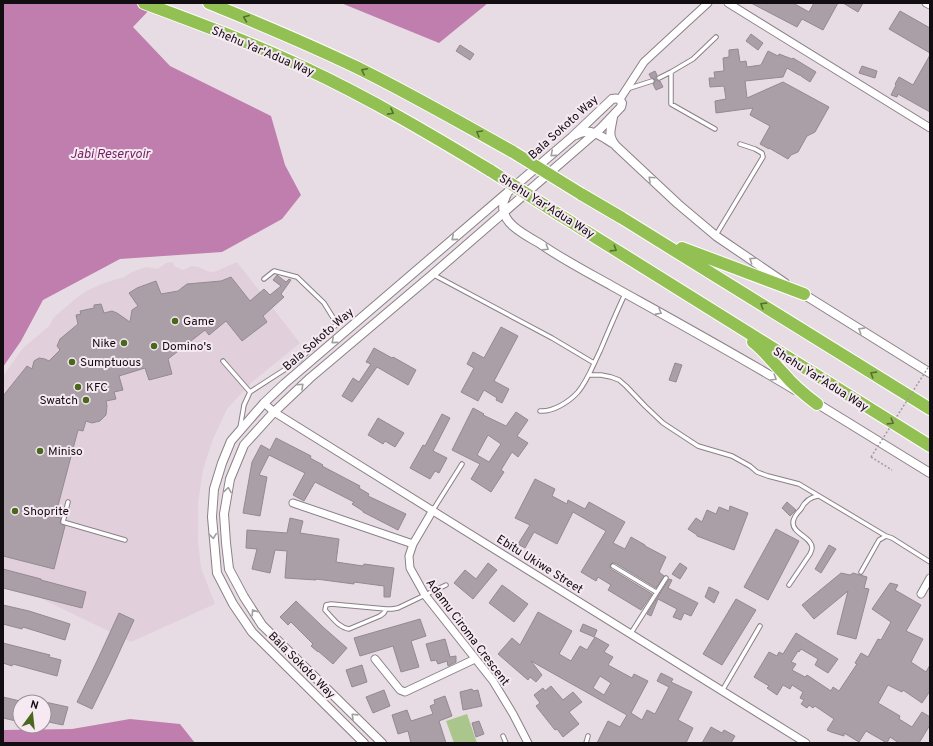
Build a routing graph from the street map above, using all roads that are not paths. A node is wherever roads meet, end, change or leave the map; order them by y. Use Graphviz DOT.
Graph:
graph roads {
  1 [pos="144,3"];
  2 [pos="209,3"];
  3 [pos="708,3"];
  4 [pos="728,3"];
  5 [pos="926,3"];
  6 [pos="930,6"];
  7 [pos="716,37"];
  8 [pos="671,72"];
  9 [pos="659,78"];
  10 [pos="652,81"];
  11 [pos="626,89"];
  12 [pos="620,99"];
  13 [pos="613,117"];
  14 [pos="930,128"];
  15 [pos="715,129"];
  16 [pos="595,133"];
  17 [pos="572,137"];
  18 [pos="740,144"];
  19 [pos="616,146"];
  20 [pos="508,192"];
  21 [pos="504,213"];
  22 [pos="622,218"];
  23 [pos="490,223"];
  24 [pos="514,226"];
  25 [pos="716,236"];
  26 [pos="433,274"];
  27 [pos="264,278"];
  28 [pos="625,293"];
  29 [pos="804,294"];
  30 [pos="687,295"];
  31 [pos="337,324"];
  32 [pos="345,332"];
  33 [pos="223,361"];
  34 [pos="594,363"];
  35 [pos="929,370"];
  36 [pos="589,375"];
  37 [pos="250,392"];
  38 [pos="264,403"];
  39 [pos="817,404"];
  40 [pos="930,409"];
  41 [pos="540,411"];
  42 [pos="274,412"];
  43 [pos="240,431"];
  44 [pos="930,446"];
  45 [pos="462,464"];
  46 [pos="930,473"];
  47 [pos="818,496"];
  48 [pos="68,502"];
  49 [pos="293,503"];
  50 [pos="433,510"];
  51 [pos="886,536"];
  52 [pos="125,540"];
  53 [pos="413,544"];
  54 [pos="930,562"];
  55 [pos="613,566"];
  56 [pos="860,572"];
  57 [pos="666,578"];
  58 [pos="930,578"];
  59 [pos="446,585"];
  60 [pos="789,586"];
  61 [pos="656,592"];
  62 [pos="921,594"];
  63 [pos="424,595"];
  64 [pos="386,609"];
  65 [pos="760,626"];
  66 [pos="631,633"];
  67 [pos="475,658"];
  68 [pos="375,659"];
  69 [pos="722,691"];
  70 [pos="503,736"];
  71 [pos="588,736"];
  72 [pos="364,743"];
  73 [pos="382,743"];
  74 [pos="506,743"];
  75 [pos="528,743"];
  76 [pos="586,743"];
  77 [pos="806,743"];
  1 -- 30 [label="highway, Shehu Yar'Adua Way, one-way, bridge"];
  22 -- 2 [label="highway, Shehu Yar'Adua Way, one-way, bridge"];
  3 -- 11 [label="street"];
  4 -- 14 [label="street"];
  5 -- 6 [label="street"];
  7 -- 8 [label="lane"];
  8 -- 9 [label="lane"];
  8 -- 15 [label="lane"];
  10 -- 11 [label="lane"];
  11 -- 12 [label="street"];
  12 -- 13 [label="street, Bala Sokoto Way"];
  12 -- 17 [label="street, Bala Sokoto Way"];
  13 -- 16 [label="street, Bala Sokoto Way"];
  13 -- 19 [label="street"];
  16 -- 17 [label="street"];
  16 -- 19 [label="street"];
  16 -- 21 [label="street, Bala Sokoto Way"];
  17 -- 20 [label="street, Bala Sokoto Way, one-way"];
  18 -- 25 [label="lane"];
  25 -- 19 [label="street, one-way"];
  20 -- 21 [label="street"];
  20 -- 32 [label="street, Bala Sokoto Way, one-way"];
  21 -- 23 [label="street, Bala Sokoto Way"];
  21 -- 24 [label="street"];
  22 -- 29 [label="highway"];
  40 -- 22 [label="highway, Shehu Yar'Adua Way, one-way"];
  23 -- 24 [label="street"];
  23 -- 26 [label="street, Bala Sokoto Way"];
  24 -- 28 [label="street, one-way"];
  29 -- 25 [label="street, one-way"];
  26 -- 34 [label="lane"];
  42 -- 26 [label="street, Bala Sokoto Way, one-way"];
  27 -- 31 [label="lane"];
  28 -- 34 [label="lane"];
  28 -- 39 [label="street, one-way"];
  35 -- 29 [label="street, one-way"];
  30 -- 39 [label="highway"];
  30 -- 44 [label="highway, Shehu Yar'Adua Way, one-way"];
  31 -- 32 [label="lane"];
  31 -- 37 [label="lane"];
  32 -- 38 [label="street, Bala Sokoto Way, one-way"];
  33 -- 37 [label="lane"];
  34 -- 36 [label="lane"];
  36 -- 41 [label="lane"];
  36 -- 47 [label="lane"];
  37 -- 43 [label="lane"];
  38 -- 42 [label="street, Ebitu Ukiwe Street"];
  38 -- 43 [label="street, Bala Sokoto Way"];
  39 -- 46 [label="street"];
  42 -- 50 [label="street, Ebitu Ukiwe Street"];
  73 -- 42 [label="street, Bala Sokoto Way, one-way"];
  43 -- 72 [label="street, Bala Sokoto Way, one-way"];
  45 -- 50 [label="lane"];
  47 -- 51 [label="lane"];
  47 -- 60 [label="lane"];
  48 -- 52 [label="lane"];
  49 -- 53 [label="street"];
  50 -- 53 [label="street, Adamu Ciroma Crescent"];
  50 -- 66 [label="street, Ebitu Ukiwe Street"];
  51 -- 54 [label="lane"];
  51 -- 56 [label="lane"];
  53 -- 63 [label="street, Adamu Ciroma Crescent"];
  55 -- 61 [label="lane"];
  57 -- 61 [label="lane"];
  58 -- 62 [label="street"];
  59 -- 63 [label="lane"];
  61 -- 66 [label="lane"];
  63 -- 64 [label="lane"];
  63 -- 67 [label="street, Adamu Ciroma Crescent"];
  64 -- 64 [label="lane"];
  65 -- 69 [label="lane"];
  66 -- 69 [label="street, Ebitu Ukiwe Street"];
  67 -- 68 [label="street"];
  67 -- 75 [label="street, Adamu Ciroma Crescent"];
  69 -- 77 [label="street, Ebitu Ukiwe Street"];
  70 -- 74 [label="lane"];
  71 -- 76 [label="lane"];
}
